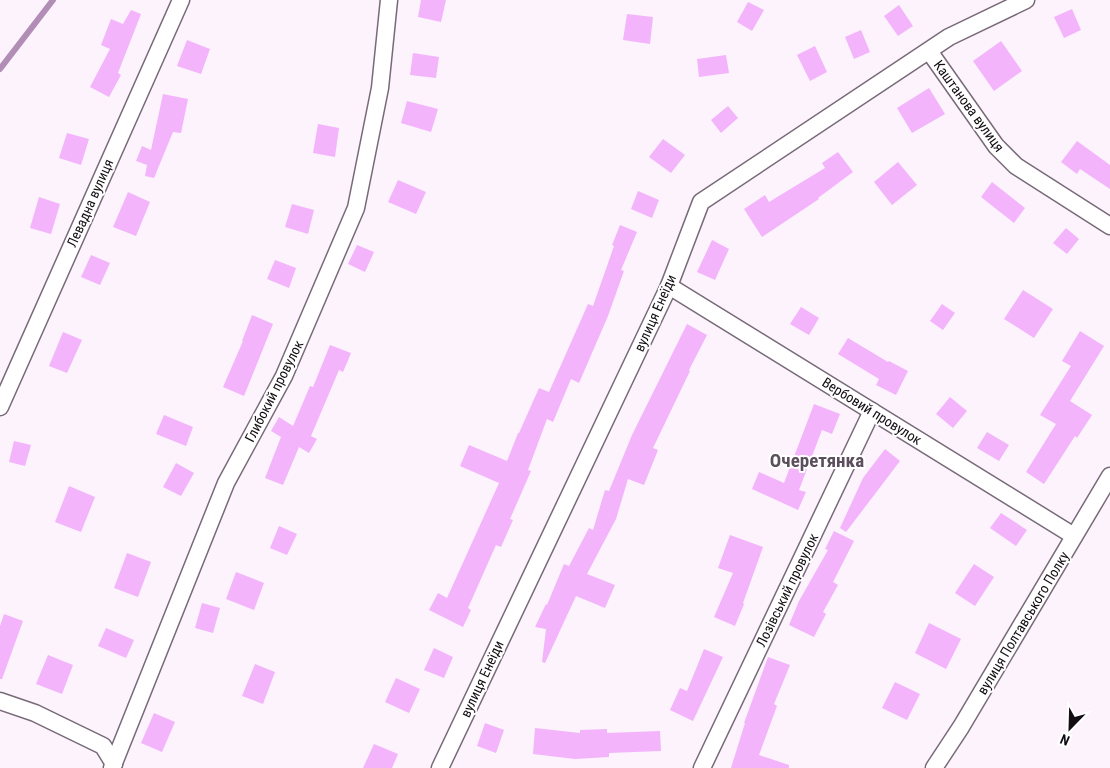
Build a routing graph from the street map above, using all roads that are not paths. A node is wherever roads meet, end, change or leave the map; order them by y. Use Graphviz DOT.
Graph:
graph roads {
  1 [pos="181,0"];
  2 [pos="389,0"];
  3 [pos="1026,0"];
  4 [pos="929,51"];
  5 [pos="1110,226"];
  6 [pos="669,286"];
  7 [pos="0,407"];
  8 [pos="872,411"];
  9 [pos="1110,476"];
  10 [pos="1074,536"];
  11 [pos="0,701"];
  12 [pos="113,766"];
  13 [pos="440,768"];
  14 [pos="702,768"];
  15 [pos="934,768"];
  1 -- 7 [label="street, Левадна вулиця"];
  2 -- 12 [label="street, Глибокий провулок"];
  3 -- 4 [label="street, вулиця Енеїди"];
  4 -- 5 [label="street, Каштанова вулиця"];
  4 -- 6 [label="street, вулиця Енеїди"];
  6 -- 8 [label="street, Вербовий провулок"];
  6 -- 13 [label="street, вулиця Енеїди"];
  8 -- 10 [label="street, Вербовий провулок"];
  8 -- 14 [label="street, Лозівський провулок"];
  9 -- 10 [label="street, вулиця Полтавського Полку"];
  10 -- 15 [label="street, вулиця Полтавського Полку"];
  11 -- 12 [label="street"];
}
